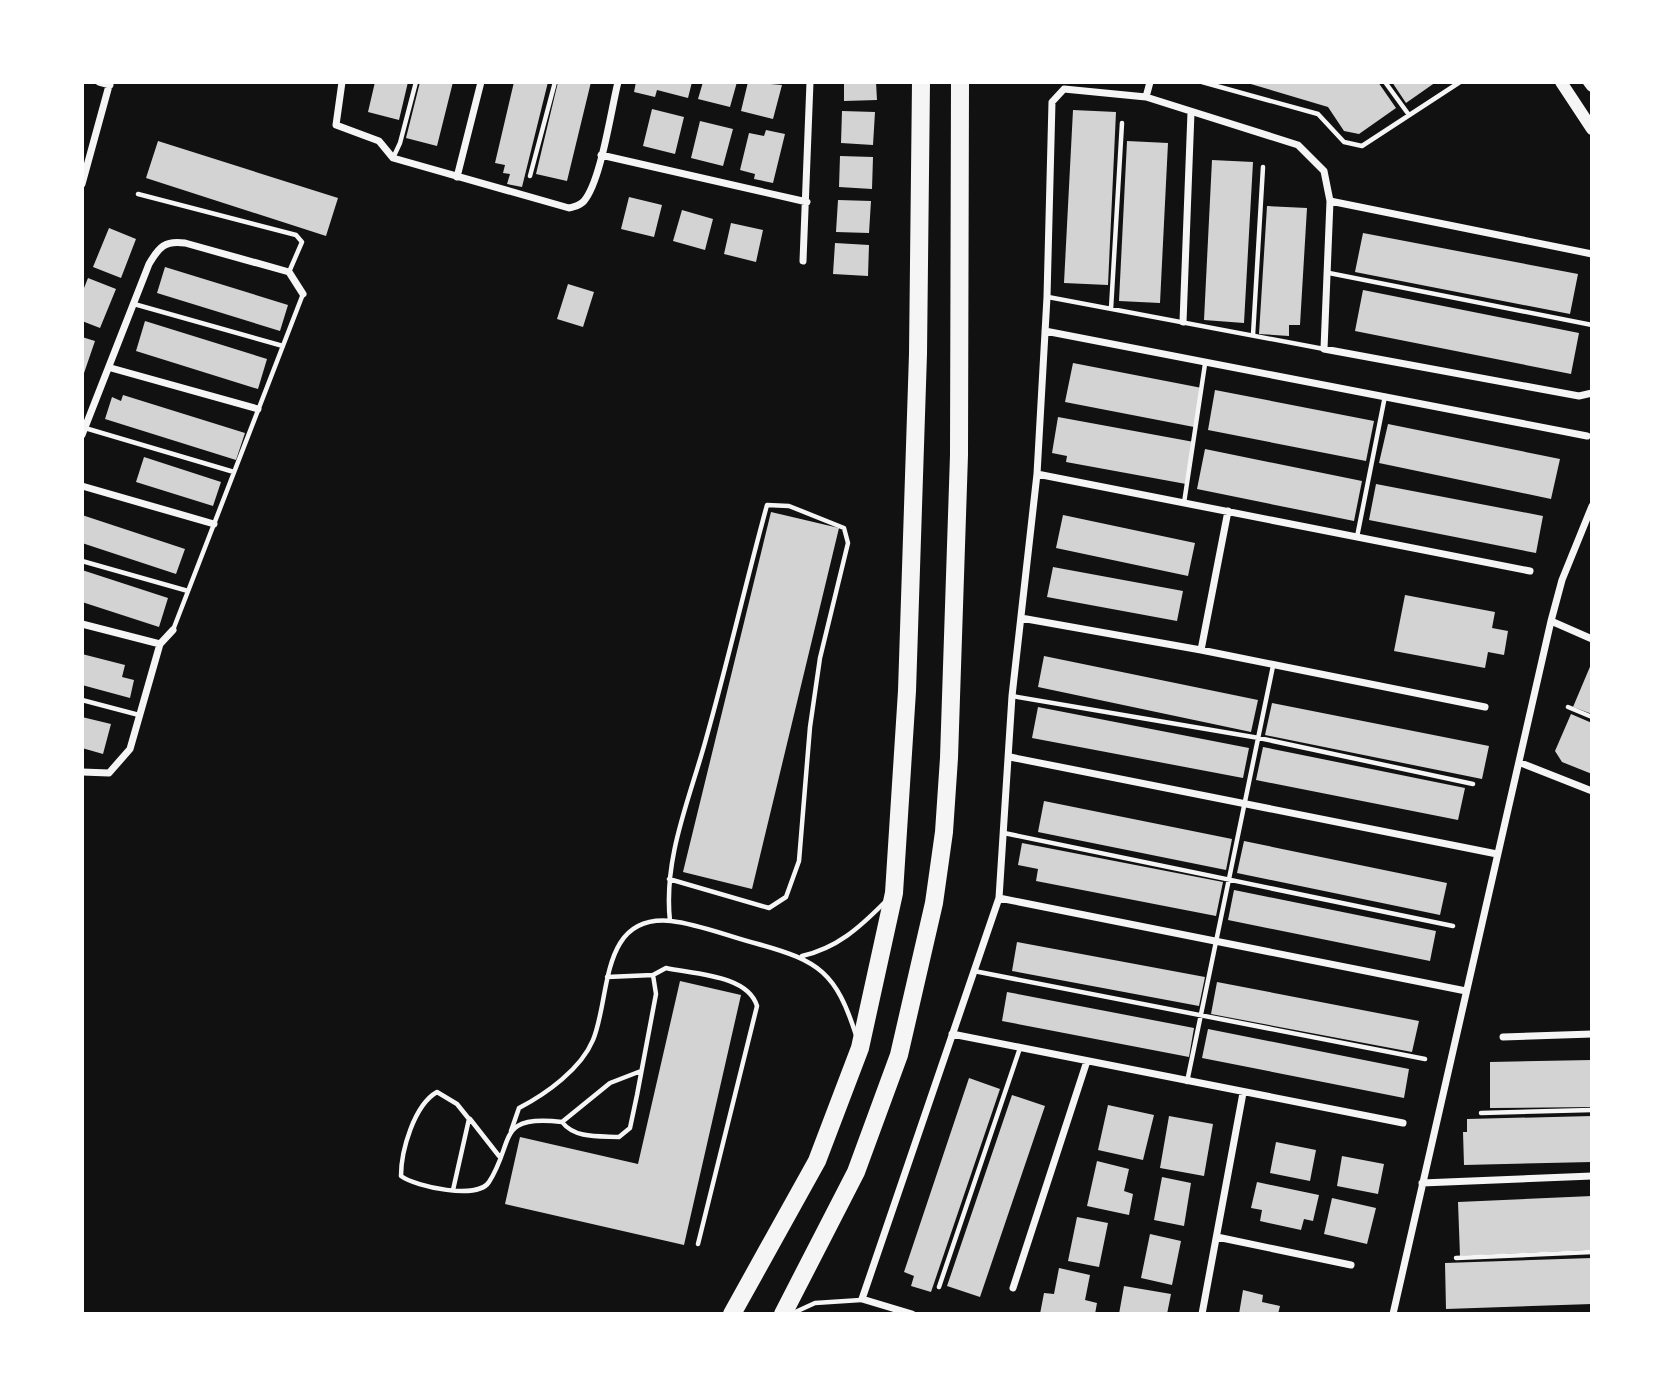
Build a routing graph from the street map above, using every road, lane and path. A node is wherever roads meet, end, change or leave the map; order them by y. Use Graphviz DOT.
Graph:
graph roads {
  1 [pos="99,82"];
  2 [pos="342,82"];
  3 [pos="416,82"];
  4 [pos="481,82"];
  5 [pos="555,82"];
  6 [pos="618,82"];
  7 [pos="810,82"];
  8 [pos="921,82"];
  9 [pos="960,82"];
  10 [pos="1150,82"];
  11 [pos="1202,82"];
  12 [pos="1385,82"];
  13 [pos="1460,82"];
  14 [pos="1561,82"];
  15 [pos="110,83"];
  16 [pos="1146,97"];
  17 [pos="1191,112"];
  18 [pos="1409,115"];
  19 [pos="1122,123"];
  20 [pos="1592,129"];
  21 [pos="601,155"];
  22 [pos="393,158"];
  23 [pos="86,162"];
  24 [pos="1263,167"];
  25 [pos="530,176"];
  26 [pos="457,177"];
  27 [pos="82,184"];
  28 [pos="138,194"];
  29 [pos="1330,201"];
  30 [pos="807,202"];
  31 [pos="1592,254"];
  32 [pos="803,261"];
  33 [pos="289,272"];
  34 [pos="1329,273"];
  35 [pos="303,294"];
  36 [pos="1047,297"];
  37 [pos="134,304"];
  38 [pos="1111,309"];
  39 [pos="1183,322"];
  40 [pos="1592,325"];
  41 [pos="1045,331"];
  42 [pos="1253,335"];
  43 [pos="282,346"];
  44 [pos="1324,349"];
  45 [pos="1205,364"];
  46 [pos="111,368"];
  47 [pos="1592,393"];
  48 [pos="1385,395"];
  49 [pos="258,409"];
  50 [pos="84,431"];
  51 [pos="1587,436"];
  52 [pos="234,472"];
  53 [pos="1037,474"];
  54 [pos="82,486"];
  55 [pos="1184,503"];
  56 [pos="1592,506"];
  57 [pos="1228,512"];
  58 [pos="214,524"];
  59 [pos="1357,537"];
  60 [pos="82,561"];
  61 [pos="1530,570"];
  62 [pos="188,591"];
  63 [pos="1021,618"];
  64 [pos="1551,621"];
  65 [pos="82,624"];
  66 [pos="173,630"];
  67 [pos="1592,639"];
  68 [pos="160,644"];
  69 [pos="1201,650"];
  70 [pos="1273,666"];
  71 [pos="1012,695"];
  72 [pos="82,700"];
  73 [pos="1485,707"];
  74 [pos="1568,707"];
  75 [pos="139,715"];
  76 [pos="1592,717"];
  77 [pos="1259,738"];
  78 [pos="1010,757"];
  79 [pos="1521,763"];
  80 [pos="82,772"];
  81 [pos="1473,784"];
  82 [pos="1592,790"];
  83 [pos="1245,803"];
  84 [pos="1004,833"];
  85 [pos="1497,854"];
  86 [pos="1228,878"];
  87 [pos="669,879"];
  88 [pos="894,893"];
  89 [pos="999,898"];
  90 [pos="670,921"];
  91 [pos="1453,926"];
  92 [pos="1215,943"];
  93 [pos="802,956"];
  94 [pos="974,971"];
  95 [pos="653,975"];
  96 [pos="607,977"];
  97 [pos="1466,991"];
  98 [pos="1200,1017"];
  99 [pos="952,1034"];
  100 [pos="1592,1034"];
  101 [pos="1503,1037"];
  102 [pos="860,1048"];
  103 [pos="1020,1048"];
  104 [pos="1425,1059"];
  105 [pos="1087,1062"];
  106 [pos="641,1070"];
  107 [pos="1187,1082"];
  108 [pos="1243,1093"];
  109 [pos="1592,1110"];
  110 [pos="1481,1113"];
  111 [pos="469,1119"];
  112 [pos="562,1122"];
  113 [pos="1403,1124"];
  114 [pos="511,1131"];
  115 [pos="499,1156"];
  116 [pos="1592,1176"];
  117 [pos="1422,1183"];
  118 [pos="453,1190"];
  119 [pos="1217,1237"];
  120 [pos="698,1244"];
  121 [pos="1592,1252"];
  122 [pos="1456,1258"];
  123 [pos="1351,1265"];
  124 [pos="939,1287"];
  125 [pos="1013,1287"];
  126 [pos="862,1300"];
  127 [pos="732,1314"];
  128 [pos="783,1314"];
  129 [pos="791,1314"];
  130 [pos="912,1314"];
  131 [pos="1202,1314"];
  132 [pos="1393,1314"];
  1 -- 15 [label="street"];
  2 -- 22 [label="street"];
  3 -- 22 [label="lane"];
  4 -- 26 [label="street"];
  5 -- 25 [label="lane"];
  6 -- 21 [label="street"];
  7 -- 30 [label="street"];
  8 -- 88 [label="highway"];
  9 -- 128 [label="highway"];
  10 -- 16 [label="street"];
  11 -- 18 [label="lane"];
  12 -- 18 [label="lane"];
  13 -- 18 [label="lane"];
  14 -- 20 [label="street"];
  15 -- 23 [label="street"];
  16 -- 17 [label="street"];
  16 -- 36 [label="street"];
  17 -- 29 [label="street"];
  17 -- 39 [label="street"];
  19 -- 38 [label="lane"];
  21 -- 26 [label="street"];
  21 -- 30 [label="street"];
  22 -- 26 [label="street"];
  23 -- 27 [label="street"];
  24 -- 42 [label="lane"];
  28 -- 33 [label="lane"];
  29 -- 31 [label="street"];
  29 -- 34 [label="street"];
  30 -- 32 [label="street"];
  33 -- 35 [label="street"];
  33 -- 37 [label="street"];
  34 -- 40 [label="lane"];
  34 -- 44 [label="street"];
  35 -- 43 [label="lane"];
  36 -- 38 [label="lane"];
  36 -- 41 [label="street"];
  37 -- 43 [label="lane"];
  37 -- 46 [label="street"];
  38 -- 39 [label="lane"];
  39 -- 42 [label="lane"];
  41 -- 45 [label="street"];
  41 -- 53 [label="street"];
  42 -- 44 [label="lane"];
  43 -- 49 [label="lane"];
  44 -- 47 [label="street"];
  45 -- 48 [label="street"];
  45 -- 55 [label="lane"];
  46 -- 49 [label="street"];
  46 -- 50 [label="street"];
  48 -- 51 [label="street"];
  48 -- 59 [label="lane"];
  49 -- 52 [label="lane"];
  50 -- 52 [label="lane"];
  52 -- 58 [label="lane"];
  53 -- 55 [label="street"];
  53 -- 63 [label="street"];
  54 -- 58 [label="street"];
  55 -- 57 [label="street"];
  56 -- 64 [label="street"];
  57 -- 59 [label="street"];
  57 -- 69 [label="street"];
  58 -- 62 [label="lane"];
  59 -- 61 [label="street"];
  60 -- 62 [label="lane"];
  62 -- 66 [label="lane"];
  63 -- 69 [label="street"];
  63 -- 71 [label="street"];
  64 -- 67 [label="street"];
  64 -- 79 [label="street"];
  65 -- 68 [label="street"];
  66 -- 68 [label="street"];
  68 -- 75 [label="street"];
  69 -- 70 [label="street"];
  70 -- 73 [label="street"];
  70 -- 77 [label="lane"];
  71 -- 77 [label="lane"];
  71 -- 78 [label="street"];
  72 -- 75 [label="lane"];
  74 -- 76 [label="lane"];
  75 -- 80 [label="street"];
  77 -- 81 [label="lane"];
  77 -- 83 [label="lane"];
  78 -- 83 [label="street"];
  78 -- 84 [label="street"];
  79 -- 82 [label="street"];
  79 -- 85 [label="street"];
  83 -- 85 [label="street"];
  83 -- 86 [label="lane"];
  84 -- 86 [label="lane"];
  84 -- 89 [label="street"];
  85 -- 97 [label="street"];
  86 -- 91 [label="lane"];
  86 -- 92 [label="lane"];
  87 -- 87 [label="lane"];
  87 -- 90 [label="lane"];
  88 -- 93 [label="lane"];
  88 -- 102 [label="highway"];
  89 -- 92 [label="street"];
  89 -- 94 [label="street"];
  90 -- 93 [label="lane"];
  90 -- 96 [label="lane"];
  92 -- 97 [label="street"];
  92 -- 98 [label="lane"];
  93 -- 102 [label="lane"];
  94 -- 98 [label="lane"];
  94 -- 99 [label="street"];
  95 -- 96 [label="lane"];
  95 -- 106 [label="lane"];
  95 -- 120 [label="lane"];
  96 -- 114 [label="lane"];
  97 -- 117 [label="street"];
  98 -- 104 [label="lane"];
  98 -- 107 [label="lane"];
  99 -- 103 [label="street"];
  99 -- 126 [label="street"];
  100 -- 101 [label="street"];
  102 -- 127 [label="highway"];
  103 -- 105 [label="street"];
  103 -- 124 [label="lane"];
  105 -- 107 [label="street"];
  105 -- 125 [label="street"];
  106 -- 112 [label="lane"];
  106 -- 112 [label="lane"];
  107 -- 108 [label="street"];
  108 -- 113 [label="street"];
  108 -- 119 [label="street"];
  109 -- 110 [label="lane"];
  111 -- 115 [label="lane"];
  111 -- 118 [label="lane"];
  111 -- 118 [label="lane"];
  112 -- 114 [label="lane"];
  114 -- 115 [label="lane"];
  115 -- 118 [label="lane"];
  116 -- 117 [label="street"];
  117 -- 132 [label="street"];
  119 -- 123 [label="street"];
  119 -- 131 [label="street"];
  121 -- 122 [label="lane"];
  126 -- 129 [label="lane"];
  126 -- 130 [label="street"];
}
